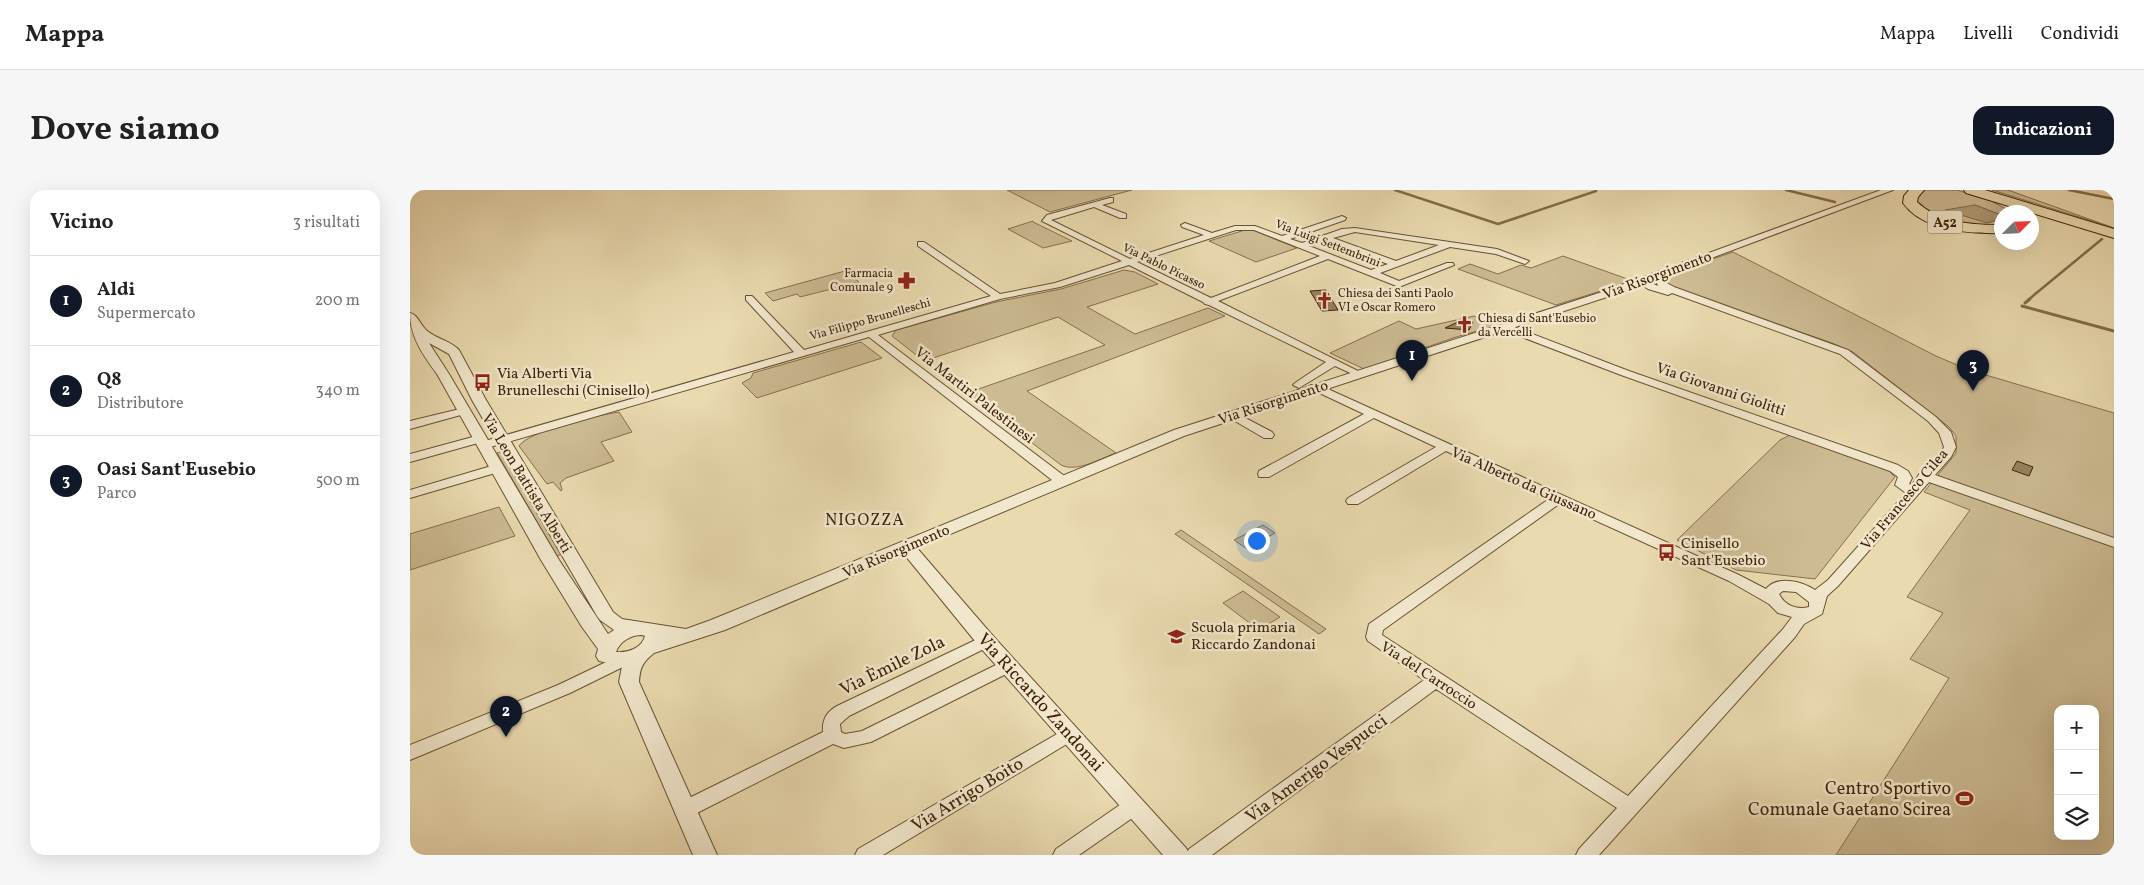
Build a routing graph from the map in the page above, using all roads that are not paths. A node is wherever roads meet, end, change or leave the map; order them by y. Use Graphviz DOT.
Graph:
graph roads {
  1 [pos="1917,190"];
  2 [pos="1971,190"];
  3 [pos="1982,190"];
  4 [pos="2012,190"];
  5 [pos="1892,191"];
  6 [pos="1110,200"];
  7 [pos="1094,204"];
  8 [pos="2002,205"];
  9 [pos="1123,216"];
  10 [pos="1342,218"];
  11 [pos="1185,224"];
  12 [pos="2114,225"];
  13 [pos="1246,227"];
  14 [pos="1994,229"];
  15 [pos="2114,232"];
  16 [pos="1211,235"];
  17 [pos="1283,238"];
  18 [pos="1325,238"];
  19 [pos="921,244"];
  20 [pos="1450,244"];
  21 [pos="1302,246"];
  22 [pos="1328,256"];
  23 [pos="1526,261"];
  24 [pos="1129,263"];
  25 [pos="1395,264"];
  26 [pos="1450,265"];
  27 [pos="1372,273"];
  28 [pos="1651,282"];
  29 [pos="998,297"];
  30 [pos="749,298"];
  31 [pos="1208,302"];
  32 [pos="410,316"];
  33 [pos="1505,327"];
  34 [pos="418,330"];
  35 [pos="870,333"];
  36 [pos="801,353"];
  37 [pos="1334,362"];
  38 [pos="462,366"];
  39 [pos="443,374"];
  40 [pos="1359,374"];
  41 [pos="1299,384"];
  42 [pos="1315,388"];
  43 [pos="1372,414"];
  44 [pos="1232,415"];
  45 [pos="467,416"];
  46 [pos="410,425"];
  47 [pos="1268,435"];
  48 [pos="488,442"];
  49 [pos="1444,447"];
  50 [pos="410,458"];
  51 [pos="498,468"];
  52 [pos="1264,474"];
  53 [pos="1925,476"];
  54 [pos="1062,481"];
  55 [pos="1912,492"];
  56 [pos="410,494"];
  57 [pos="1557,499"];
  58 [pos="1352,501"];
  59 [pos="2114,543"];
  60 [pos="906,546"];
  61 [pos="1833,583"];
  62 [pos="1801,588"];
  63 [pos="1778,597"];
  64 [pos="1813,608"];
  65 [pos="1789,634"];
  66 [pos="986,641"];
  67 [pos="631,646"];
  68 [pos="1008,666"];
  69 [pos="1436,680"];
  70 [pos="1069,734"];
  71 [pos="832,736"];
  72 [pos="410,753"];
  73 [pos="1134,806"];
  74 [pos="1630,807"];
  75 [pos="684,810"];
  76 [pos="705,855"];
  77 [pos="866,855"];
  78 [pos="1063,855"];
  79 [pos="1178,855"];
  80 [pos="1196,855"];
  81 [pos="1586,855"];
  1 -- 14 [label="highway, A52"];
  2 -- 8 [label="highway, A52"];
  2 -- 15 [label="highway, A52"];
  3 -- 15 [label="highway, A52"];
  4 -- 12 [label="highway"];
  5 -- 28 [label="street, Via Risorgimento"];
  6 -- 7 [label="street, Via Pablo Picasso"];
  7 -- 9 [label="street"];
  7 -- 24 [label="street, Via Pablo Picasso"];
  10 -- 17 [label="street"];
  11 -- 16 [label="street"];
  13 -- 16 [label="street, Via Filippo Brunelleschi"];
  13 -- 17 [label="street, Via Luigi Settembrini"];
  16 -- 24 [label="street, Via Filippo Brunelleschi"];
  17 -- 21 [label="street, Via Luigi Settembrini"];
  18 -- 20 [label="street"];
  18 -- 21 [label="street"];
  18 -- 25 [label="street"];
  19 -- 29 [label="street"];
  20 -- 23 [label="street"];
  20 -- 25 [label="street"];
  21 -- 22 [label="street, Via Luigi Settembrini"];
  22 -- 27 [label="street, Via Luigi Settembrini"];
  22 -- 31 [label="street"];
  24 -- 29 [label="street, Via Filippo Brunelleschi"];
  24 -- 31 [label="street, Via Pablo Picasso"];
  25 -- 27 [label="street"];
  26 -- 27 [label="street, Via Luigi Settembrini"];
  28 -- 33 [label="street, Via Risorgimento"];
  28 -- 53 [label="street, Via Francesco Cilea"];
  29 -- 35 [label="street, Via Filippo Brunelleschi"];
  30 -- 36 [label="street"];
  31 -- 37 [label="street, Via Pablo Picasso"];
  32 -- 34 [label="street, Via Leon Battista Alberti"];
  33 -- 40 [label="street, Via Risorgimento"];
  33 -- 55 [label="street, Via Giovanni Giolitti"];
  34 -- 38 [label="street, Via Leon Battista Alberti"];
  34 -- 39 [label="street, Via Leon Battista Alberti"];
  35 -- 36 [label="street, Via Filippo Brunelleschi"];
  35 -- 54 [label="street, Via Martiri Palestinesi"];
  36 -- 48 [label="street, Via Filippo Brunelleschi"];
  37 -- 40 [label="street, Via Pablo Picasso"];
  37 -- 41 [label="street"];
  38 -- 39 [label="street"];
  38 -- 48 [label="street, Via Leon Battista Alberti"];
  39 -- 45 [label="street, Via Leon Battista Alberti"];
  40 -- 42 [label="street, Via Risorgimento"];
  42 -- 43 [label="street, Via Alberto da Giussano"];
  42 -- 44 [label="street, Via Risorgimento"];
  43 -- 49 [label="street, Via Alberto da Giussano"];
  43 -- 52 [label="street"];
  44 -- 47 [label="street"];
  44 -- 54 [label="street, Via Risorgimento"];
  45 -- 46 [label="street"];
  45 -- 48 [label="street, Via Leon Battista Alberti"];
  48 -- 50 [label="street, Via Filippo Brunelleschi"];
  48 -- 51 [label="street, Via Leon Battista Alberti"];
  48 -- 67 [label="street, Via Leon Battista Alberti"];
  49 -- 57 [label="street, Via Alberto da Giussano"];
  49 -- 58 [label="street"];
  51 -- 56 [label="street"];
  51 -- 67 [label="street, Via Leon Battista Alberti"];
  53 -- 55 [label="street, Via Francesco Cilea"];
  53 -- 59 [label="street"];
  54 -- 60 [label="street, Via Risorgimento"];
  55 -- 61 [label="street, Via Francesco Cilea"];
  57 -- 63 [label="street, Via Alberto da Giussano"];
  57 -- 69 [label="street, Via del Carroccio"];
  60 -- 66 [label="street, Via Riccardo Zandonai"];
  60 -- 67 [label="street, Via Risorgimento"];
  61 -- 62 [label="street"];
  61 -- 64 [label="street, Via Francesco Cilea"];
  62 -- 63 [label="street"];
  62 -- 64 [label="street"];
  63 -- 64 [label="street"];
  63 -- 65 [label="street"];
  64 -- 65 [label="street, Via Francesco Cilea"];
  65 -- 74 [label="street, Via Francesco Cilea"];
  66 -- 68 [label="street, Via Riccardo Zandonai"];
  66 -- 71 [label="street, Via Èmile Zola"];
  67 -- 72 [label="street, Via Risorgimento"];
  67 -- 75 [label="street"];
  68 -- 70 [label="street, Via Riccardo Zandonai"];
  68 -- 71 [label="street"];
  69 -- 74 [label="street, Via del Carroccio"];
  69 -- 80 [label="street, Via Amerigo Vespucci"];
  70 -- 73 [label="street, Via Riccardo Zandonai"];
  70 -- 77 [label="street, Via Arrigo Boito"];
  71 -- 75 [label="street"];
  73 -- 78 [label="street"];
  73 -- 79 [label="street, Via Riccardo Zandonai"];
  74 -- 81 [label="street, Via Francesco Cilea"];
  75 -- 76 [label="street"];
}
